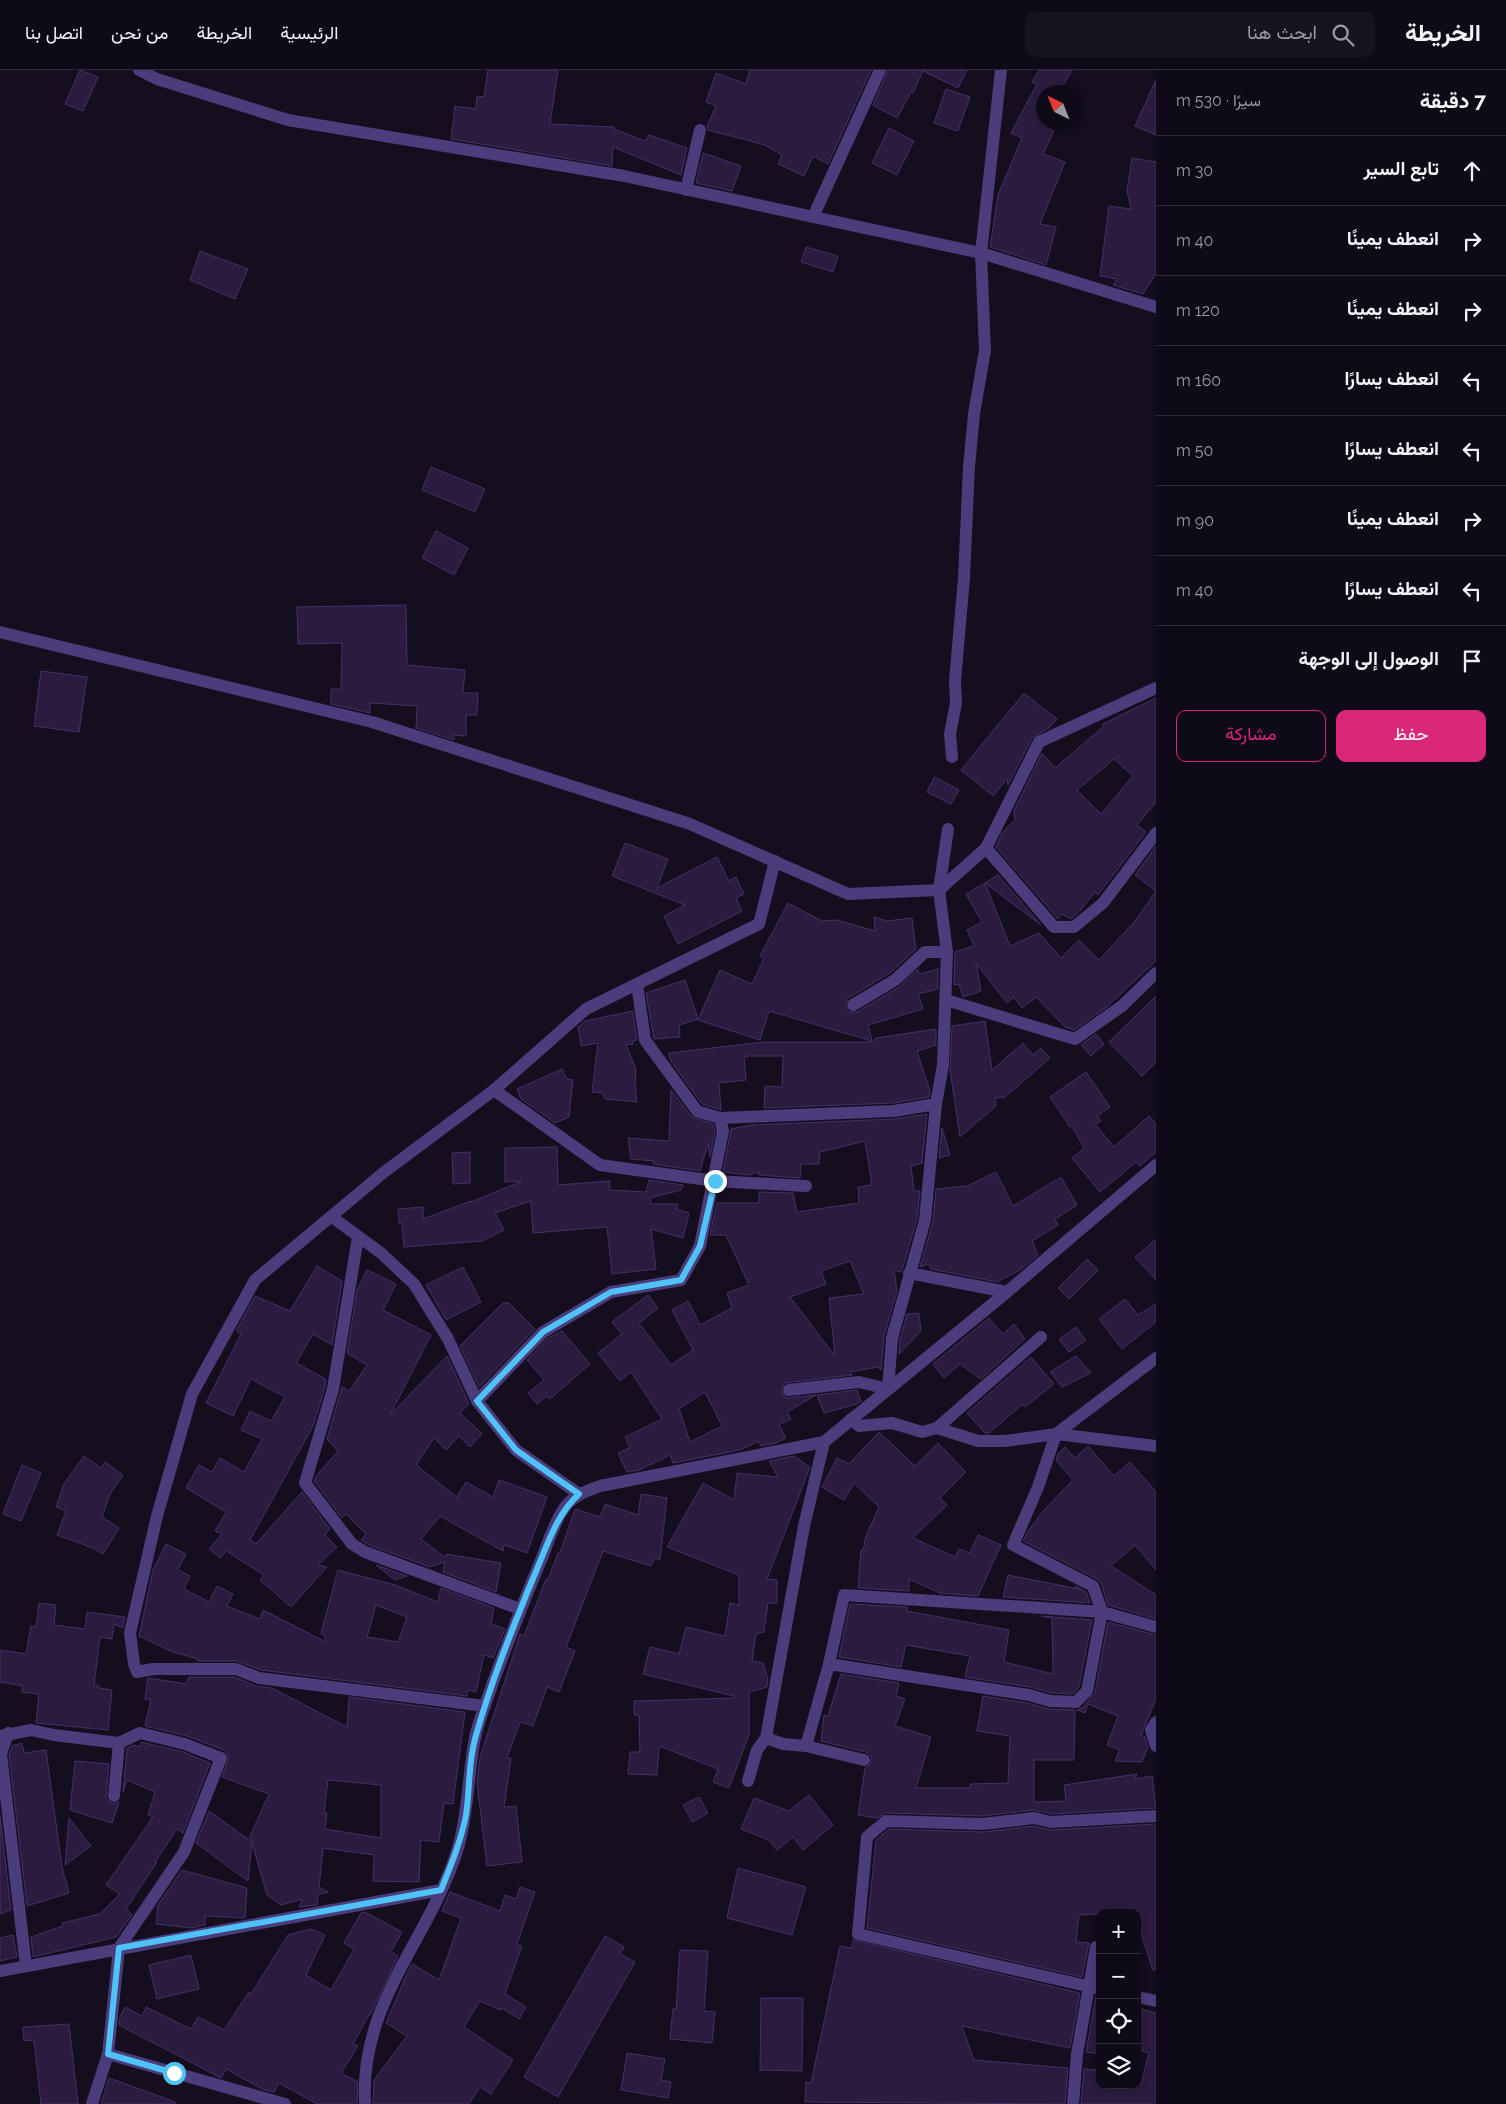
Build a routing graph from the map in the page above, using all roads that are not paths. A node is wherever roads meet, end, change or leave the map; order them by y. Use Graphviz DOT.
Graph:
graph roads {
  1 [pos="139,70"];
  2 [pos="880,70"];
  3 [pos="1001,70"];
  4 [pos="700,130"];
  5 [pos="686,190"];
  6 [pos="813,217"];
  7 [pos="981,253"];
  8 [pos="1156,307"];
  9 [pos="0,632"];
  10 [pos="1156,688"];
  11 [pos="952,758"];
  12 [pos="948,829"];
  13 [pos="1156,833"];
  14 [pos="986,848"];
  15 [pos="775,862"];
  16 [pos="939,890"];
  17 [pos="946,952"];
  18 [pos="1156,973"];
  19 [pos="637,984"];
  20 [pos="946,1000"];
  21 [pos="853,1005"];
  22 [pos="494,1090"];
  23 [pos="936,1104"];
  24 [pos="720,1118"];
  25 [pos="1156,1165"];
  26 [pos="715,1181"];
  27 [pos="806,1186"];
  28 [pos="332,1217"];
  29 [pos="358,1237"];
  30 [pos="909,1273"];
  31 [pos="1007,1292"];
  32 [pos="1040,1337"];
  33 [pos="1156,1358"];
  34 [pos="888,1389"];
  35 [pos="789,1390"];
  36 [pos="477,1401"];
  37 [pos="852,1420"];
  38 [pos="937,1428"];
  39 [pos="1056,1434"];
  40 [pos="824,1442"];
  41 [pos="1156,1446"];
  42 [pos="579,1494"];
  43 [pos="520,1609"];
  44 [pos="1102,1612"];
  45 [pos="1156,1627"];
  46 [pos="829,1664"];
  47 [pos="485,1706"];
  48 [pos="1156,1722"];
  49 [pos="4,1734"];
  50 [pos="766,1738"];
  51 [pos="119,1743"];
  52 [pos="806,1746"];
  53 [pos="1156,1746"];
  54 [pos="864,1760"];
  55 [pos="748,1781"];
  56 [pos="114,1796"];
  57 [pos="1156,1816"];
  58 [pos="441,1890"];
  59 [pos="1096,1947"];
  60 [pos="119,1948"];
  61 [pos="26,1966"];
  62 [pos="0,1971"];
  63 [pos="1095,1988"];
  64 [pos="1141,1998"];
  65 [pos="1156,2001"];
  66 [pos="108,2054"];
  67 [pos="92,2104"];
  68 [pos="285,2104"];
  69 [pos="364,2104"];
  70 [pos="1073,2104"];
  1 -- 5 [label="street"];
  2 -- 6 [label="street"];
  3 -- 7 [label="street"];
  4 -- 5 [label="street"];
  5 -- 6 [label="street"];
  6 -- 7 [label="street"];
  7 -- 8 [label="street"];
  7 -- 11 [label="street"];
  9 -- 15 [label="street"];
  10 -- 14 [label="street"];
  12 -- 16 [label="street"];
  13 -- 14 [label="street"];
  14 -- 16 [label="street"];
  15 -- 16 [label="street"];
  15 -- 19 [label="street"];
  16 -- 17 [label="street"];
  17 -- 20 [label="street"];
  17 -- 21 [label="street"];
  18 -- 20 [label="street"];
  19 -- 22 [label="street"];
  19 -- 24 [label="street"];
  20 -- 23 [label="street"];
  22 -- 26 [label="street"];
  22 -- 28 [label="street"];
  23 -- 24 [label="street"];
  23 -- 30 [label="street"];
  24 -- 26 [label="street"];
  25 -- 31 [label="street"];
  26 -- 27 [label="street"];
  26 -- 36 [label="street"];
  28 -- 29 [label="street"];
  28 -- 47 [label="street"];
  29 -- 36 [label="street"];
  29 -- 43 [label="street"];
  30 -- 31 [label="street"];
  30 -- 34 [label="street"];
  31 -- 34 [label="street"];
  32 -- 38 [label="street"];
  33 -- 39 [label="street"];
  34 -- 35 [label="street"];
  34 -- 37 [label="street"];
  36 -- 42 [label="street"];
  37 -- 38 [label="street"];
  37 -- 40 [label="street"];
  38 -- 39 [label="street"];
  39 -- 41 [label="street"];
  39 -- 44 [label="street"];
  40 -- 42 [label="street"];
  40 -- 50 [label="street"];
  42 -- 43 [label="street"];
  43 -- 47 [label="street"];
  44 -- 45 [label="street"];
  44 -- 46 [label="street"];
  44 -- 46 [label="street"];
  46 -- 52 [label="street"];
  47 -- 58 [label="street"];
  48 -- 53 [label="street"];
  49 -- 51 [label="street"];
  49 -- 61 [label="street"];
  50 -- 52 [label="street"];
  50 -- 55 [label="street"];
  51 -- 56 [label="street"];
  51 -- 60 [label="street"];
  52 -- 54 [label="street"];
  57 -- 63 [label="street"];
  58 -- 60 [label="street"];
  58 -- 69 [label="street"];
  59 -- 63 [label="street"];
  60 -- 61 [label="street"];
  60 -- 66 [label="street"];
  61 -- 62 [label="street"];
  63 -- 70 [label="street"];
  64 -- 65 [label="street"];
  66 -- 67 [label="street"];
  66 -- 68 [label="street"];
}
